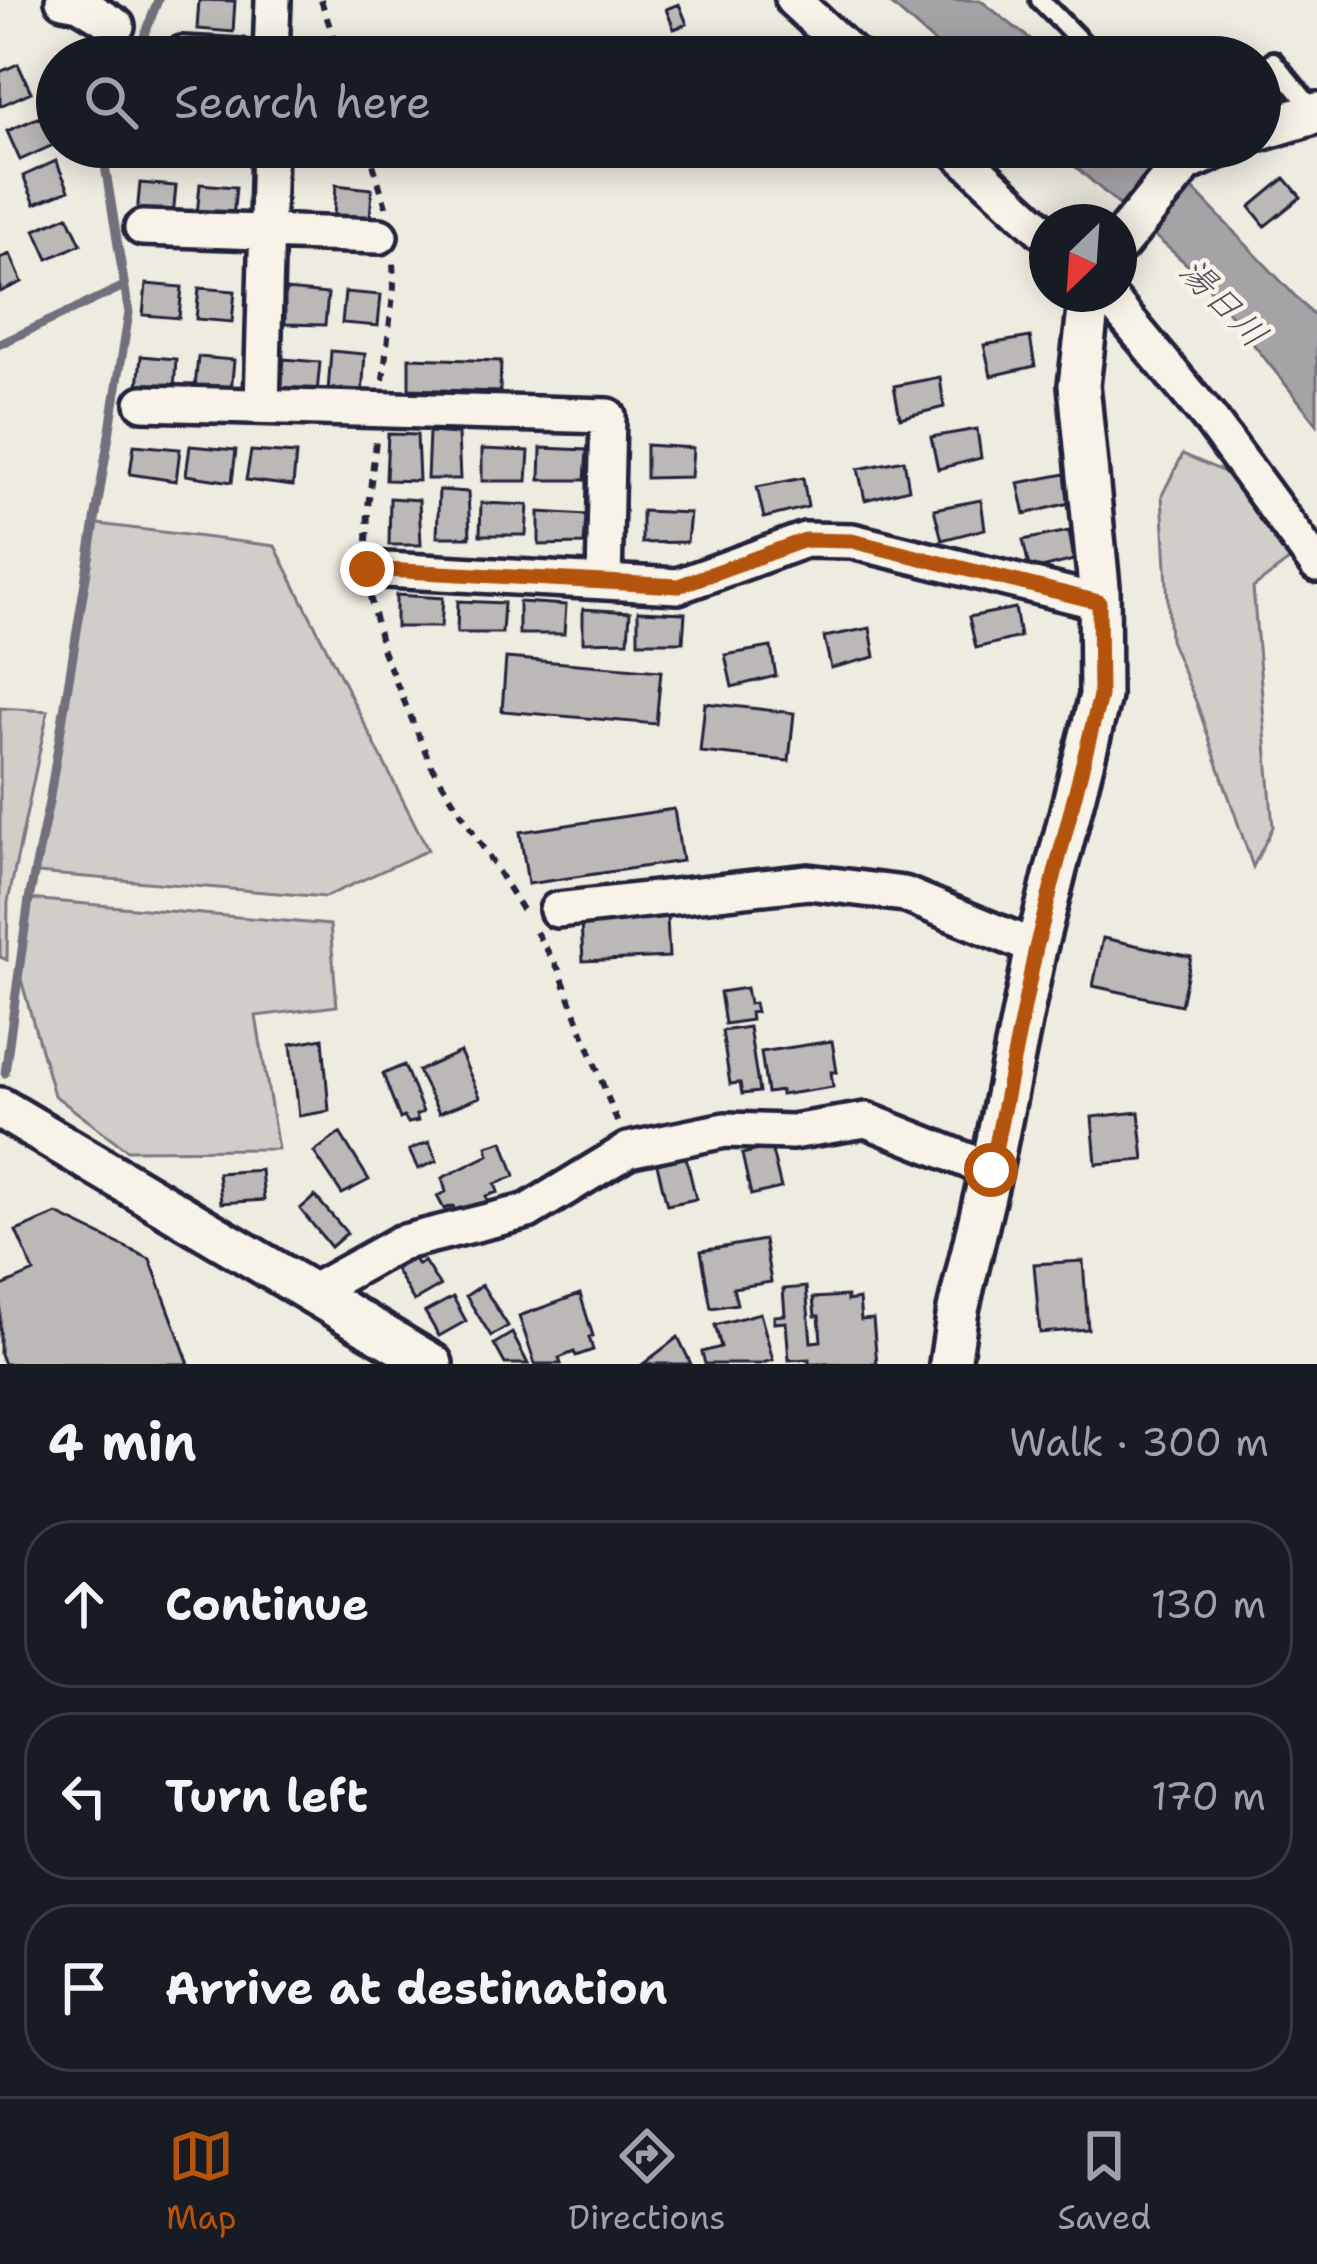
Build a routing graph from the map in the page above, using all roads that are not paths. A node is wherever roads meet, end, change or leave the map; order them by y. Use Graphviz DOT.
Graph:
graph roads {
  1 [pos="63,0"];
  2 [pos="273,0"];
  3 [pos="793,0"];
  4 [pos="1040,0"];
  5 [pos="117,26"];
  6 [pos="272,36"];
  7 [pos="832,36"];
  8 [pos="1075,36"];
  9 [pos="1281,70"];
  10 [pos="1317,113"];
  11 [pos="1281,124"];
  12 [pos="268,168"];
  13 [pos="975,168"];
  14 [pos="1184,168"];
  15 [pos="1029,218"];
  16 [pos="1137,222"];
  17 [pos="142,228"];
  18 [pos="266,232"];
  19 [pos="380,236"];
  20 [pos="1088,312"];
  21 [pos="1121,312"];
  22 [pos="143,404"];
  23 [pos="262,406"];
  24 [pos="1317,565"];
  25 [pos="367,569"];
  26 [pos="604,582"];
  27 [pos="1099,602"];
  28 [pos="557,910"];
  29 [pos="1036,948"];
  30 [pos="0,1108"];
  31 [pos="991,1170"];
  32 [pos="310,1293"];
  33 [pos="432,1364"];
  34 [pos="950,1364"];
  1 -- 5 [label="street"];
  2 -- 6 [label="street"];
  3 -- 7 [label="street"];
  4 -- 8 [label="lane"];
  9 -- 10 [label="lane"];
  10 -- 11 [label="street"];
  12 -- 18 [label="street"];
  13 -- 15 [label="street"];
  14 -- 16 [label="street"];
  17 -- 18 [label="street"];
  18 -- 19 [label="street"];
  18 -- 23 [label="street"];
  20 -- 27 [label="street"];
  21 -- 24 [label="street"];
  22 -- 23 [label="street"];
  23 -- 26 [label="street"];
  25 -- 26 [label="street"];
  26 -- 27 [label="street"];
  27 -- 29 [label="street"];
  28 -- 29 [label="street"];
  29 -- 31 [label="street"];
  30 -- 32 [label="street"];
  31 -- 32 [label="street"];
  31 -- 34 [label="street"];
  32 -- 33 [label="street"];
}
